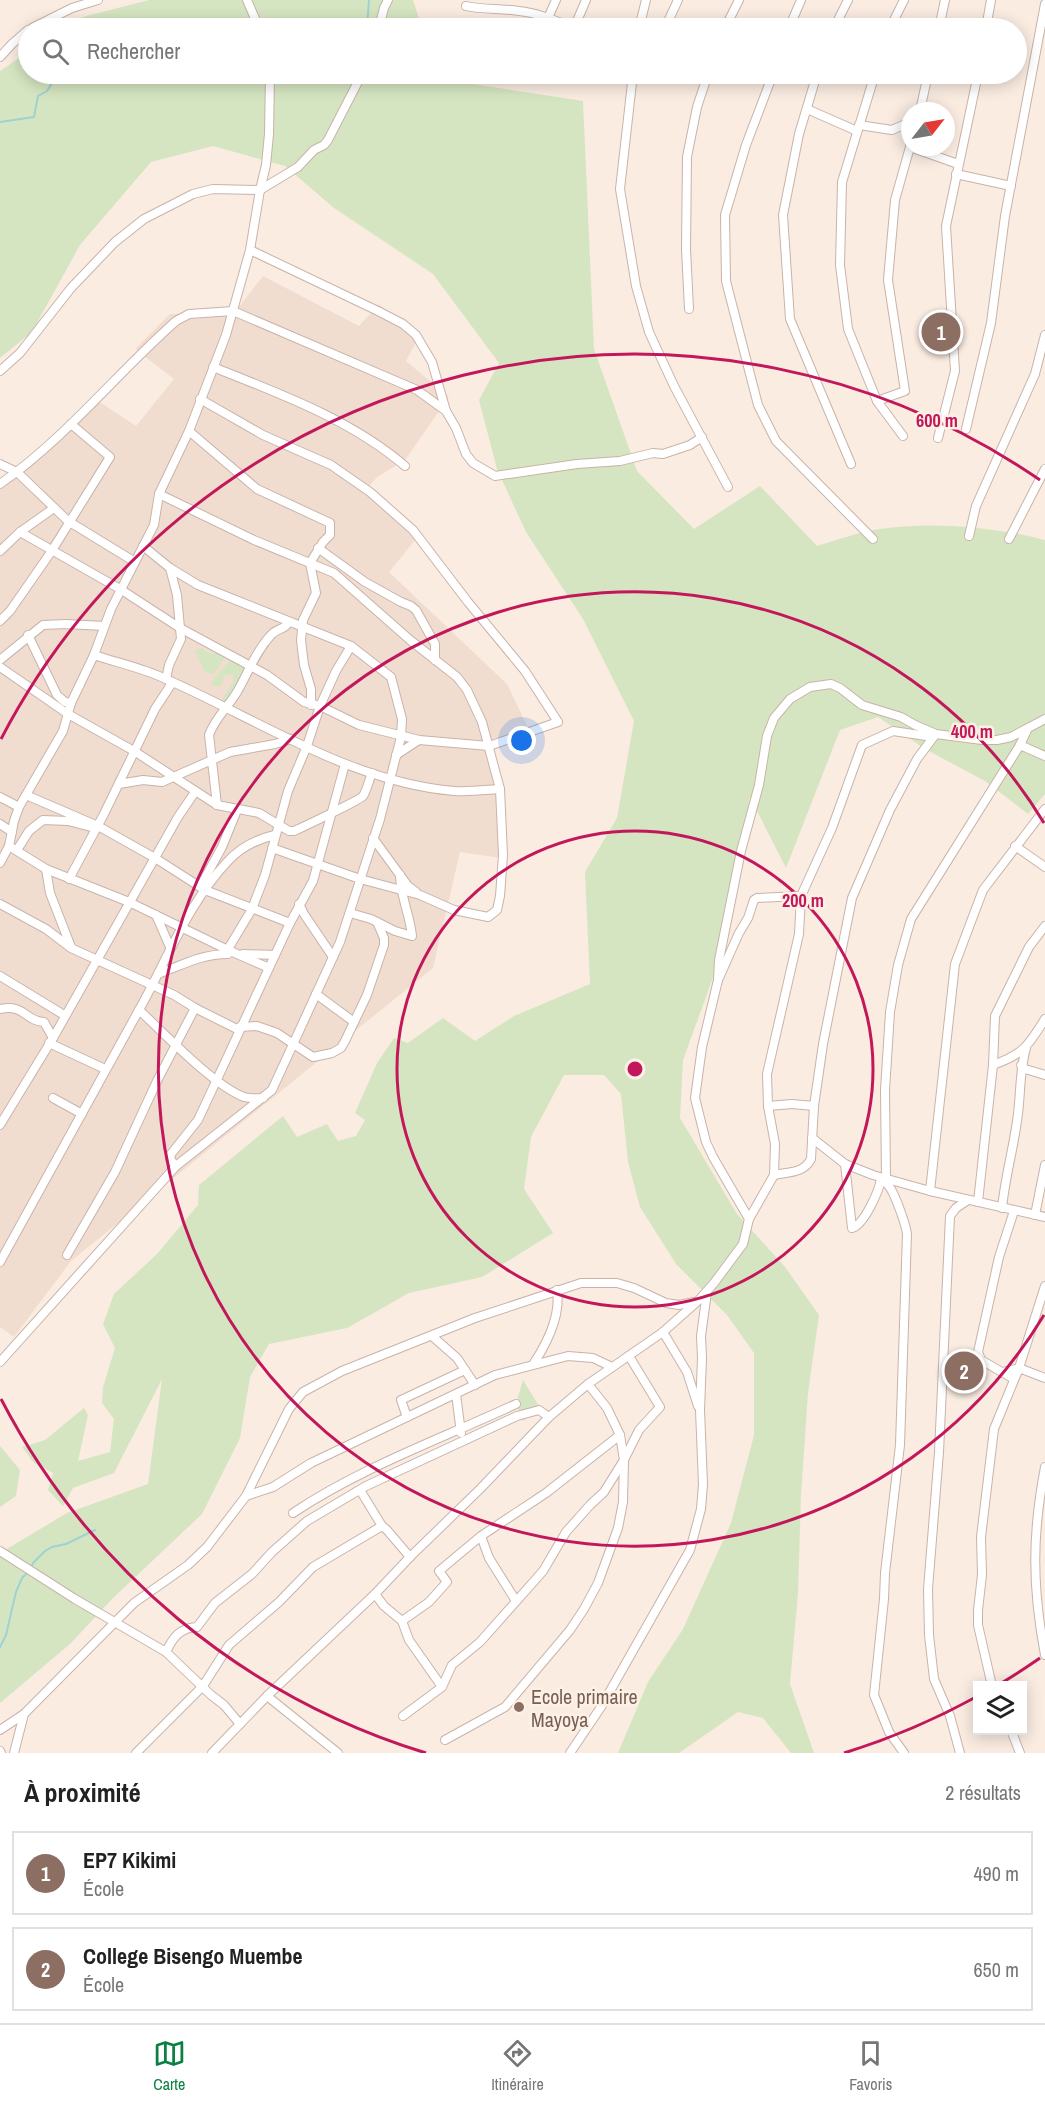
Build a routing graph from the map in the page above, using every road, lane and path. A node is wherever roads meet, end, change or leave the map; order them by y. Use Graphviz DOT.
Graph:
graph roads {
  1 [pos="98,0"];
  2 [pos="247,0"];
  3 [pos="388,0"];
  4 [pos="499,0"];
  5 [pos="556,0"];
  6 [pos="586,0"];
  7 [pos="646,0"];
  8 [pos="678,0"];
  9 [pos="739,0"];
  10 [pos="801,0"];
  11 [pos="848,0"];
  12 [pos="904,0"];
  13 [pos="945,0"];
  14 [pos="991,0"];
  15 [pos="1045,4"];
  16 [pos="466,6"];
  17 [pos="495,10"];
  18 [pos="52,18"];
  19 [pos="255,18"];
  20 [pos="381,18"];
  21 [pos="548,18"];
  22 [pos="578,18"];
  23 [pos="642,18"];
  24 [pos="670,18"];
  25 [pos="730,18"];
  26 [pos="793,18"];
  27 [pos="839,18"];
  28 [pos="895,18"];
  29 [pos="941,18"];
  30 [pos="988,18"];
  31 [pos="18,39"];
  32 [pos="0,57"];
  33 [pos="270,84"];
  34 [pos="357,84"];
  35 [pos="632,84"];
  36 [pos="705,84"];
  37 [pos="769,84"];
  38 [pos="814,84"];
  39 [pos="872,84"];
  40 [pos="926,84"];
  41 [pos="976,84"];
  42 [pos="922,102"];
  43 [pos="807,109"];
  44 [pos="901,126"];
  45 [pos="858,128"];
  46 [pos="907,156"];
  47 [pos="935,156"];
  48 [pos="958,164"];
  49 [pos="956,174"];
  50 [pos="1011,186"];
  51 [pos="260,190"];
  52 [pos="250,250"];
  53 [pos="688,309"];
  54 [pos="233,311"];
  55 [pos="1045,335"];
  56 [pos="213,367"];
  57 [pos="0,371"];
  58 [pos="200,399"];
  59 [pos="877,401"];
  60 [pos="446,411"];
  61 [pos="71,424"];
  62 [pos="966,429"];
  63 [pos="189,430"];
  64 [pos="903,436"];
  65 [pos="702,437"];
  66 [pos="938,438"];
  67 [pos="0,464"];
  68 [pos="851,464"];
  69 [pos="405,466"];
  70 [pos="1045,469"];
  71 [pos="17,472"];
  72 [pos="0,484"];
  73 [pos="728,487"];
  74 [pos="159,494"];
  75 [pos="54,508"];
  76 [pos="68,521"];
  77 [pos="20,532"];
  78 [pos="969,536"];
  79 [pos="873,539"];
  80 [pos="1009,539"];
  81 [pos="143,546"];
  82 [pos="318,548"];
  83 [pos="0,551"];
  84 [pos="51,552"];
  85 [pos="135,562"];
  86 [pos="310,563"];
  87 [pos="170,568"];
  88 [pos="120,589"];
  89 [pos="0,621"];
  90 [pos="289,622"];
  91 [pos="104,626"];
  92 [pos="303,626"];
  93 [pos="180,628"];
  94 [pos="28,635"];
  95 [pos="351,646"];
  96 [pos="94,655"];
  97 [pos="0,660"];
  98 [pos="435,660"];
  99 [pos="0,667"];
  100 [pos="251,667"];
  101 [pos="169,681"];
  102 [pos="71,703"];
  103 [pos="311,705"];
  104 [pos="320,706"];
  105 [pos="225,708"];
  106 [pos="68,714"];
  107 [pos="1045,718"];
  108 [pos="1027,730"];
  109 [pos="934,735"];
  110 [pos="401,737"];
  111 [pos="291,739"];
  112 [pos="419,740"];
  113 [pos="307,746"];
  114 [pos="489,746"];
  115 [pos="1020,746"];
  116 [pos="134,751"];
  117 [pos="396,755"];
  118 [pos="1045,756"];
  119 [pos="211,761"];
  120 [pos="345,764"];
  121 [pos="372,773"];
  122 [pos="173,777"];
  123 [pos="391,779"];
  124 [pos="119,784"];
  125 [pos="500,789"];
  126 [pos="195,792"];
  127 [pos="26,795"];
  128 [pos="0,797"];
  129 [pos="217,805"];
  130 [pos="19,807"];
  131 [pos="1045,809"];
  132 [pos="237,810"];
  133 [pos="332,812"];
  134 [pos="0,824"];
  135 [pos="96,825"];
  136 [pos="278,826"];
  137 [pos="12,832"];
  138 [pos="275,835"];
  139 [pos="372,838"];
  140 [pos="1015,846"];
  141 [pos="13,848"];
  142 [pos="272,848"];
  143 [pos="154,858"];
  144 [pos="0,863"];
  145 [pos="318,864"];
  146 [pos="1045,867"];
  147 [pos="46,869"];
  148 [pos="400,875"];
  149 [pos="69,879"];
  150 [pos="360,879"];
  151 [pos="203,888"];
  152 [pos="400,890"];
  153 [pos="420,895"];
  154 [pos="801,896"];
  155 [pos="129,902"];
  156 [pos="0,904"];
  157 [pos="299,904"];
  158 [pos="252,909"];
  159 [pos="350,913"];
  160 [pos="156,915"];
  161 [pos="377,922"];
  162 [pos="290,923"];
  163 [pos="1045,926"];
  164 [pos="182,927"];
  165 [pos="170,947"];
  166 [pos="71,948"];
  167 [pos="227,952"];
  168 [pos="237,954"];
  169 [pos="275,955"];
  170 [pos="333,957"];
  171 [pos="96,960"];
  172 [pos="268,968"];
  173 [pos="158,974"];
  174 [pos="0,976"];
  175 [pos="718,980"];
  176 [pos="152,985"];
  177 [pos="316,994"];
  178 [pos="195,1008"];
  179 [pos="0,1009"];
  180 [pos="139,1010"];
  181 [pos="64,1015"];
  182 [pos="1045,1019"];
  183 [pos="354,1022"];
  184 [pos="240,1028"];
  185 [pos="51,1040"];
  186 [pos="293,1043"];
  187 [pos="176,1044"];
  188 [pos="1026,1048"];
  189 [pos="993,1065"];
  190 [pos="1021,1065"];
  191 [pos="105,1069"];
  192 [pos="1045,1075"];
  193 [pos="216,1079"];
  194 [pos="53,1098"];
  195 [pos="263,1098"];
  196 [pos="768,1106"];
  197 [pos="814,1106"];
  198 [pos="82,1114"];
  199 [pos="0,1125"];
  200 [pos="812,1138"];
  201 [pos="845,1164"];
  202 [pos="1045,1165"];
  203 [pos="176,1166"];
  204 [pos="774,1175"];
  205 [pos="882,1179"];
  206 [pos="930,1191"];
  207 [pos="968,1200"];
  208 [pos="978,1202"];
  209 [pos="1002,1208"];
  210 [pos="1014,1211"];
  211 [pos="1035,1215"];
  212 [pos="1045,1217"];
  213 [pos="749,1219"];
  214 [pos="67,1255"];
  215 [pos="0,1262"];
  216 [pos="1045,1287"];
  217 [pos="557,1290"];
  218 [pos="708,1291"];
  219 [pos="699,1300"];
  220 [pos="1043,1302"];
  221 [pos="663,1332"];
  222 [pos="432,1336"];
  223 [pos="629,1356"];
  224 [pos="0,1362"];
  225 [pos="534,1363"];
  226 [pos="612,1367"];
  227 [pos="1019,1368"];
  228 [pos="465,1370"];
  229 [pos="1003,1372"];
  230 [pos="1045,1378"];
  231 [pos="1014,1379"];
  232 [pos="475,1384"];
  233 [pos="588,1384"];
  234 [pos="456,1394"];
  235 [pos="516,1404"];
  236 [pos="700,1410"];
  237 [pos="408,1417"];
  238 [pos="549,1417"];
  239 [pos="461,1429"];
  240 [pos="620,1435"];
  241 [pos="461,1441"];
  242 [pos="624,1460"];
  243 [pos="1045,1467"];
  244 [pos="360,1490"];
  245 [pos="246,1496"];
  246 [pos="293,1513"];
  247 [pos="382,1526"];
  248 [pos="481,1536"];
  249 [pos="0,1551"];
  250 [pos="410,1557"];
  251 [pos="375,1594"];
  252 [pos="516,1601"];
  253 [pos="114,1621"];
  254 [pos="402,1621"];
  255 [pos="166,1652"];
  256 [pos="1045,1654"];
  257 [pos="991,1681"];
  258 [pos="202,1686"];
  259 [pos="442,1687"];
  260 [pos="267,1696"];
  261 [pos="24,1714"];
  262 [pos="403,1716"];
  263 [pos="240,1724"];
  264 [pos="0,1730"];
  265 [pos="1013,1735"];
  266 [pos="445,1740"];
  267 [pos="15,1753"];
  268 [pos="136,1753"];
  269 [pos="212,1753"];
  270 [pos="338,1753"];
  271 [pos="570,1753"];
  272 [pos="904,1753"];
  273 [pos="960,1753"];
  274 [pos="1020,1753"];
  1 -- 18 [label="street"];
  2 -- 19 [label="street"];
  3 -- 20 [label="street"];
  4 -- 17 [label="street"];
  5 -- 21 [label="street"];
  6 -- 22 [label="street"];
  7 -- 23 [label="street"];
  8 -- 24 [label="street"];
  9 -- 25 [label="street"];
  10 -- 26 [label="street"];
  11 -- 27 [label="street"];
  12 -- 28 [label="street"];
  13 -- 29 [label="street"];
  14 -- 30 [label="street"];
  15 -- 50 [label="street"];
  16 -- 17 [label="street"];
  17 -- 21 [label="street"];
  31 -- 32 [label="street"];
  33 -- 51 [label="street"];
  34 -- 51 [label="street"];
  35 -- 65 [label="street"];
  36 -- 53 [label="street"];
  37 -- 79 [label="street"];
  38 -- 43 [label="street"];
  39 -- 45 [label="street"];
  40 -- 42 [label="street"];
  41 -- 48 [label="street"];
  43 -- 45 [label="street"];
  43 -- 68 [label="street"];
  44 -- 45 [label="street"];
  45 -- 59 [label="street"];
  46 -- 59 [label="street"];
  47 -- 48 [label="street"];
  48 -- 49 [label="street"];
  49 -- 50 [label="street"];
  49 -- 66 [label="street"];
  50 -- 62 [label="street"];
  51 -- 52 [label="street"];
  51 -- 57 [label="street"];
  52 -- 54 [label="street"];
  52 -- 60 [label="street"];
  54 -- 56 [label="street"];
  54 -- 60 [label="street"];
  54 -- 61 [label="street"];
  55 -- 78 [label="street"];
  56 -- 58 [label="street"];
  56 -- 69 [label="street"];
  58 -- 63 [label="street"];
  58 -- 114 [label="street"];
  59 -- 64 [label="street"];
  60 -- 65 [label="street"];
  61 -- 71 [label="street"];
  61 -- 76 [label="street"];
  63 -- 74 [label="street"];
  63 -- 82 [label="street"];
  65 -- 73 [label="street"];
  67 -- 71 [label="street"];
  70 -- 80 [label="street"];
  71 -- 72 [label="street"];
  71 -- 75 [label="street"];
  74 -- 81 [label="street"];
  74 -- 86 [label="street"];
  75 -- 76 [label="street"];
  75 -- 77 [label="street"];
  76 -- 84 [label="street"];
  76 -- 85 [label="street"];
  77 -- 83 [label="street"];
  77 -- 84 [label="street"];
  81 -- 85 [label="street"];
  81 -- 87 [label="street"];
  82 -- 86 [label="street"];
  82 -- 98 [label="street"];
  84 -- 88 [label="street"];
  84 -- 89 [label="street"];
  85 -- 88 [label="street"];
  86 -- 92 [label="street"];
  86 -- 98 [label="street"];
  87 -- 90 [label="street"];
  87 -- 93 [label="street"];
  88 -- 91 [label="street"];
  88 -- 93 [label="street"];
  90 -- 92 [label="street"];
  90 -- 100 [label="street"];
  91 -- 94 [label="street"];
  91 -- 96 [label="street"];
  92 -- 95 [label="street"];
  92 -- 103 [label="street"];
  93 -- 100 [label="street"];
  93 -- 101 [label="street"];
  94 -- 97 [label="street"];
  94 -- 102 [label="street"];
  95 -- 104 [label="street"];
  95 -- 110 [label="street"];
  96 -- 101 [label="street"];
  96 -- 102 [label="street"];
  98 -- 114 [label="street"];
  99 -- 106 [label="street"];
  100 -- 103 [label="street"];
  100 -- 105 [label="street"];
  101 -- 105 [label="street"];
  101 -- 116 [label="street"];
  102 -- 106 [label="street"];
  103 -- 104 [label="street"];
  104 -- 110 [label="street"];
  104 -- 113 [label="street"];
  105 -- 111 [label="street"];
  105 -- 119 [label="street"];
  106 -- 116 [label="street"];
  106 -- 127 [label="street"];
  107 -- 108 [label="street"];
  108 -- 109 [label="street"];
  108 -- 115 [label="street"];
  109 -- 154 [label="street"];
  109 -- 175 [label="street"];
  109 -- 197 [label="street"];
  110 -- 112 [label="street"];
  110 -- 117 [label="street"];
  111 -- 113 [label="street"];
  111 -- 119 [label="street"];
  112 -- 114 [label="street"];
  112 -- 117 [label="street"];
  113 -- 120 [label="street"];
  113 -- 136 [label="street"];
  114 -- 125 [label="street"];
  115 -- 118 [label="street"];
  115 -- 205 [label="street"];
  116 -- 122 [label="street"];
  116 -- 124 [label="street"];
  117 -- 123 [label="street"];
  119 -- 122 [label="street"];
  119 -- 129 [label="street"];
  120 -- 121 [label="street"];
  120 -- 133 [label="street"];
  121 -- 123 [label="street"];
  121 -- 133 [label="street"];
  122 -- 124 [label="street"];
  122 -- 126 [label="street"];
  123 -- 125 [label="street"];
  123 -- 139 [label="street"];
  124 -- 135 [label="street"];
  125 -- 153 [label="street"];
  126 -- 129 [label="street"];
  126 -- 143 [label="street"];
  127 -- 130 [label="street"];
  127 -- 135 [label="street"];
  128 -- 130 [label="street"];
  129 -- 132 [label="street"];
  130 -- 137 [label="street"];
  131 -- 140 [label="street"];
  132 -- 136 [label="street"];
  132 -- 151 [label="street"];
  133 -- 136 [label="street"];
  133 -- 145 [label="street"];
  134 -- 137 [label="street"];
  135 -- 141 [label="street"];
  135 -- 143 [label="street"];
  135 -- 149 [label="street"];
  136 -- 138 [label="street"];
  137 -- 141 [label="street"];
  138 -- 142 [label="street"];
  138 -- 151 [label="street"];
  139 -- 148 [label="street"];
  139 -- 150 [label="street"];
  140 -- 146 [label="street"];
  140 -- 206 [label="street"];
  141 -- 144 [label="street"];
  141 -- 147 [label="street"];
  142 -- 145 [label="street"];
  142 -- 158 [label="street"];
  143 -- 151 [label="street"];
  143 -- 155 [label="street"];
  145 -- 150 [label="street"];
  145 -- 157 [label="street"];
  147 -- 149 [label="street"];
  147 -- 166 [label="street"];
  148 -- 152 [label="street"];
  148 -- 153 [label="street"];
  149 -- 155 [label="street"];
  150 -- 152 [label="street"];
  150 -- 159 [label="street"];
  151 -- 158 [label="street"];
  151 -- 164 [label="street"];
  152 -- 153 [label="street"];
  152 -- 161 [label="street"];
  154 -- 175 [label="street"];
  154 -- 196 [label="street"];
  155 -- 160 [label="street"];
  155 -- 171 [label="street"];
  156 -- 166 [label="street"];
  157 -- 162 [label="street"];
  157 -- 170 [label="street"];
  158 -- 162 [label="street"];
  158 -- 167 [label="street"];
  159 -- 161 [label="street"];
  159 -- 170 [label="street"];
  160 -- 164 [label="street"];
  160 -- 165 [label="street"];
  161 -- 183 [label="street"];
  162 -- 169 [label="street"];
  163 -- 189 [label="street"];
  164 -- 165 [label="street"];
  164 -- 167 [label="street"];
  165 -- 173 [label="street"];
  166 -- 171 [label="street"];
  167 -- 168 [label="street"];
  167 -- 173 [label="street"];
  168 -- 169 [label="street"];
  168 -- 172 [label="street"];
  169 -- 172 [label="street"];
  170 -- 177 [label="street"];
  171 -- 176 [label="street"];
  171 -- 181 [label="street"];
  172 -- 184 [label="street"];
  173 -- 176 [label="street"];
  174 -- 181 [label="street"];
  175 -- 213 [label="street"];
  176 -- 178 [label="street"];
  176 -- 180 [label="street"];
  177 -- 183 [label="street"];
  177 -- 186 [label="street"];
  178 -- 184 [label="street"];
  178 -- 187 [label="street"];
  179 -- 185 [label="street"];
  180 -- 187 [label="street"];
  180 -- 191 [label="street"];
  181 -- 185 [label="street"];
  182 -- 188 [label="street"];
  183 -- 186 [label="street"];
  184 -- 186 [label="street"];
  184 -- 193 [label="street"];
  185 -- 191 [label="street"];
  185 -- 199 [label="street"];
  186 -- 195 [label="street"];
  187 -- 193 [label="street"];
  187 -- 214 [label="street"];
  188 -- 189 [label="street"];
  188 -- 190 [label="street"];
  189 -- 208 [label="street"];
  190 -- 192 [label="street"];
  190 -- 209 [label="street"];
  191 -- 198 [label="street"];
  193 -- 195 [label="street"];
  193 -- 203 [label="street"];
  194 -- 198 [label="street"];
  195 -- 203 [label="street"];
  196 -- 197 [label="street"];
  196 -- 204 [label="street"];
  197 -- 200 [label="street"];
  198 -- 215 [label="street"];
  200 -- 201 [label="street"];
  200 -- 204 [label="street"];
  201 -- 205 [label="street"];
  201 -- 205 [label="street"];
  202 -- 211 [label="street"];
  203 -- 224 [label="street"];
  204 -- 213 [label="street"];
  205 -- 206 [label="street"];
  205 -- 272 [label="street"];
  206 -- 207 [label="street"];
  207 -- 208 [label="street"];
  207 -- 273 [label="street"];
  208 -- 209 [label="street"];
  209 -- 210 [label="street"];
  210 -- 211 [label="street"];
  210 -- 229 [label="street"];
  211 -- 212 [label="street"];
  213 -- 218 [label="street"];
  216 -- 220 [label="street"];
  217 -- 219 [label="street"];
  217 -- 222 [label="street"];
  217 -- 225 [label="street"];
  218 -- 219 [label="street"];
  218 -- 236 [label="street"];
  219 -- 221 [label="street"];
  220 -- 227 [label="street"];
  221 -- 223 [label="street"];
  221 -- 236 [label="street"];
  222 -- 228 [label="street"];
  222 -- 245 [label="street"];
  223 -- 226 [label="street"];
  223 -- 242 [label="street"];
  225 -- 226 [label="street"];
  225 -- 232 [label="street"];
  226 -- 233 [label="street"];
  227 -- 229 [label="street"];
  227 -- 230 [label="street"];
  227 -- 231 [label="street"];
  228 -- 232 [label="street"];
  228 -- 237 [label="street"];
  229 -- 231 [label="street"];
  231 -- 257 [label="street"];
  232 -- 234 [label="street"];
  233 -- 238 [label="street"];
  233 -- 240 [label="street"];
  234 -- 237 [label="street"];
  234 -- 239 [label="street"];
  235 -- 239 [label="street"];
  236 -- 271 [label="street"];
  237 -- 245 [label="street"];
  238 -- 241 [label="street"];
  238 -- 250 [label="street"];
  239 -- 241 [label="street"];
  239 -- 246 [label="street"];
  240 -- 242 [label="street"];
  240 -- 248 [label="street"];
  241 -- 244 [label="street"];
  242 -- 252 [label="street"];
  242 -- 266 [label="street"];
  243 -- 256 [label="street"];
  244 -- 247 [label="street"];
  244 -- 255 [label="street"];
  245 -- 253 [label="street"];
  247 -- 250 [label="street"];
  247 -- 258 [label="street"];
  248 -- 252 [label="street"];
  248 -- 254 [label="street"];
  249 -- 253 [label="street"];
  250 -- 251 [label="street"];
  251 -- 254 [label="street"];
  251 -- 260 [label="street"];
  252 -- 259 [label="street"];
  253 -- 255 [label="street"];
  253 -- 261 [label="street"];
  254 -- 259 [label="street"];
  255 -- 258 [label="street"];
  258 -- 263 [label="street"];
  258 -- 268 [label="street"];
  259 -- 262 [label="street"];
  260 -- 263 [label="street"];
  260 -- 270 [label="street"];
  261 -- 264 [label="street"];
  261 -- 267 [label="street"];
  263 -- 269 [label="street"];
  265 -- 274 [label="street"];
}
